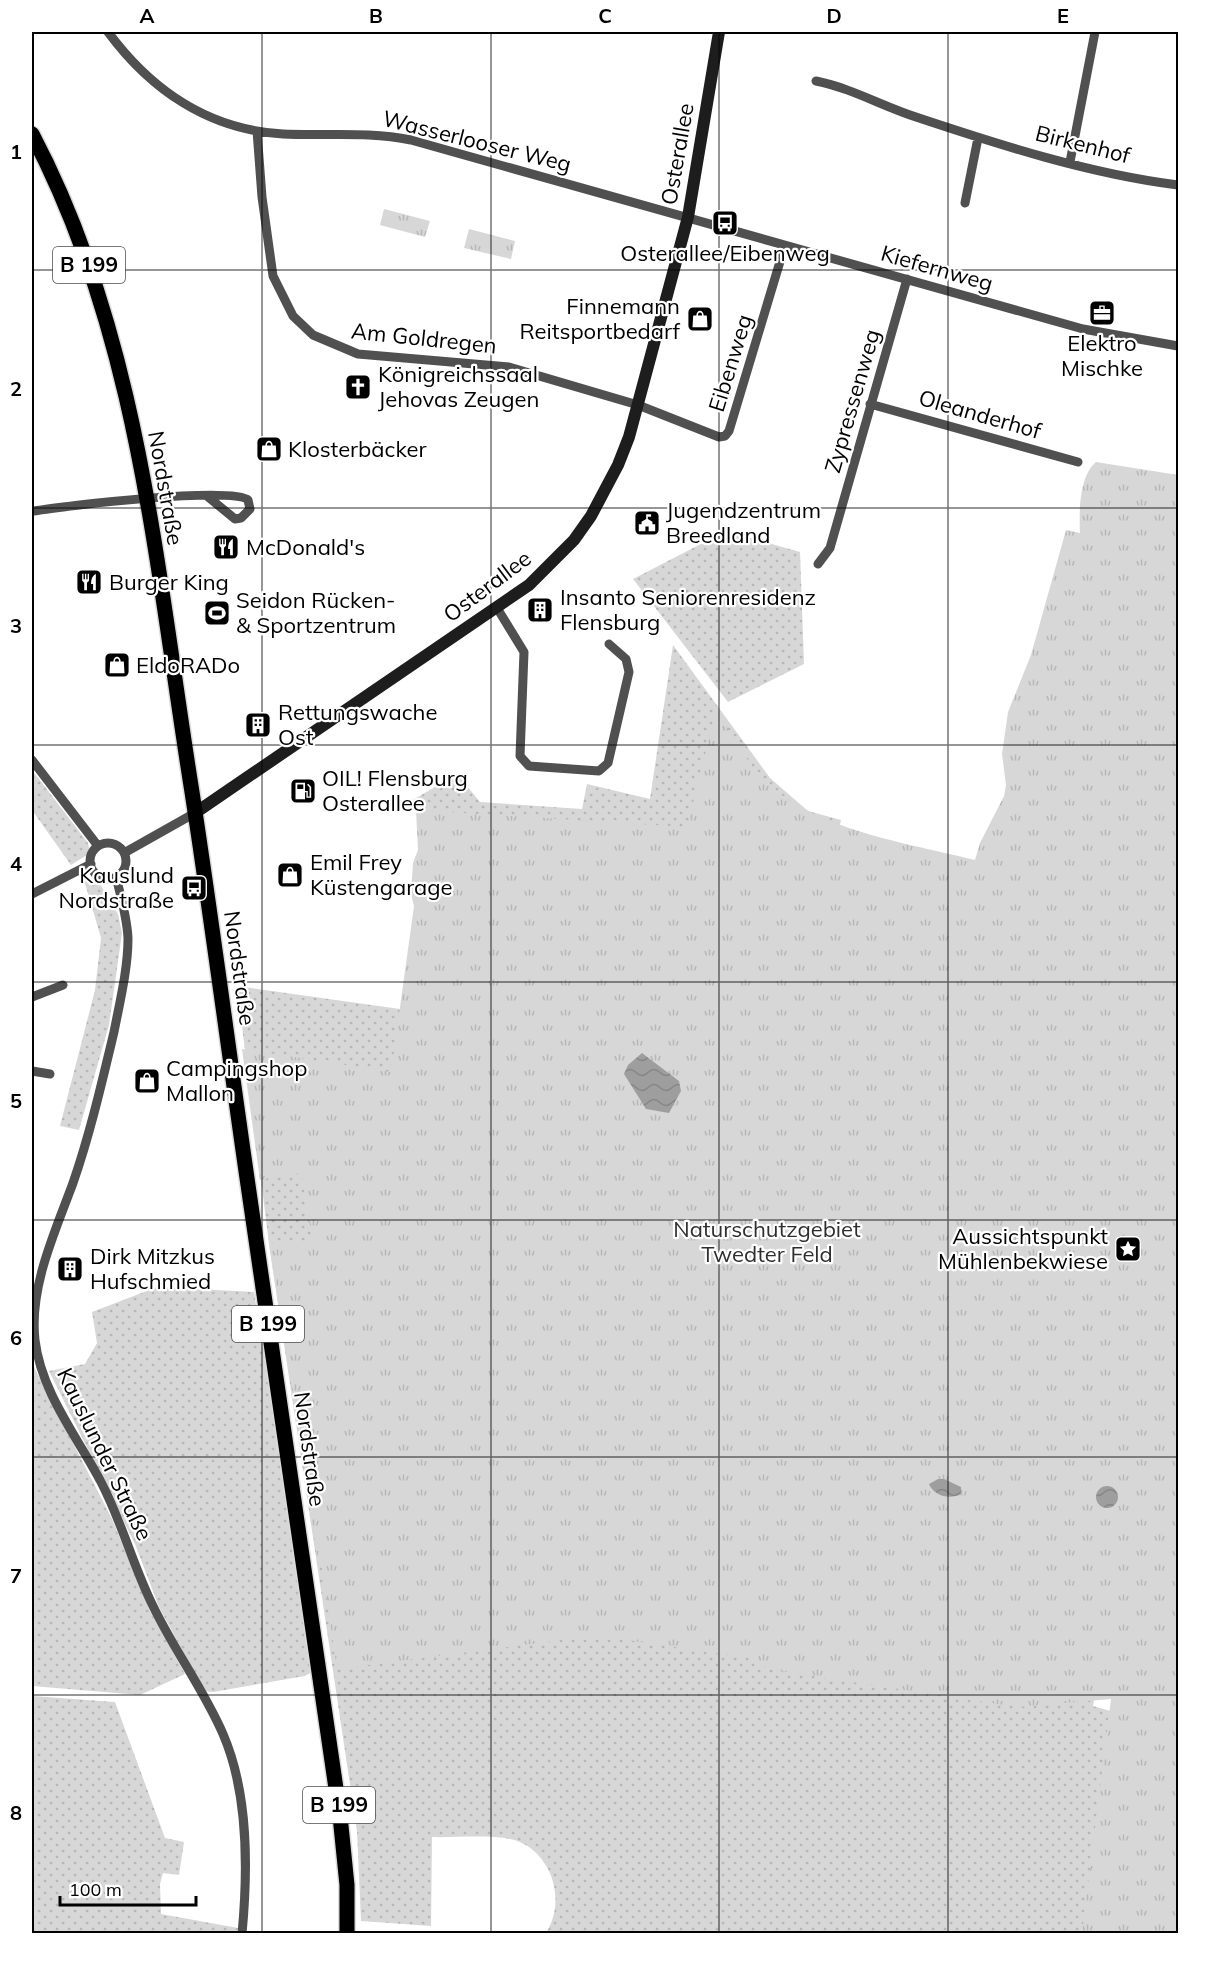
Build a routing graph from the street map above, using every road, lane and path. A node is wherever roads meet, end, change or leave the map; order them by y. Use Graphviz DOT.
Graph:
graph roads {
  1 [pos="108,32"];
  2 [pos="719,32"];
  3 [pos="1095,32"];
  4 [pos="816,81"];
  5 [pos="257,131"];
  6 [pos="32,134"];
  7 [pos="978,138"];
  8 [pos="1070,162"];
  9 [pos="1179,185"];
  10 [pos="964,203"];
  11 [pos="688,217"];
  12 [pos="785,244"];
  13 [pos="907,279"];
  14 [pos="1179,346"];
  15 [pos="870,404"];
  16 [pos="638,405"];
  17 [pos="1078,462"];
  18 [pos="207,496"];
  19 [pos="146,499"];
  20 [pos="34,511"];
  21 [pos="818,564"];
  22 [pos="497,608"];
  23 [pos="609,644"];
  24 [pos="32,760"];
  25 [pos="195,813"];
  26 [pos="99,846"];
  27 [pos="124,853"];
  28 [pos="91,864"];
  29 [pos="116,877"];
  30 [pos="32,894"];
  31 [pos="63,985"];
  32 [pos="32,997"];
  33 [pos="32,1071"];
  34 [pos="51,1074"];
  35 [pos="242,1934"];
  36 [pos="347,1934"];
  1 -- 5 [label="street, Wasserlooser Weg"];
  2 -- 11 [label="street, Osterallee"];
  3 -- 8 [label="street"];
  4 -- 7 [label="street, Birkenhof"];
  5 -- 11 [label="street, Wasserlooser Weg"];
  5 -- 16 [label="street, Am Goldregen"];
  6 -- 19 [label="main road, Nordstraße / B 199"];
  7 -- 8 [label="street, Birkenhof"];
  7 -- 10 [label="street"];
  8 -- 9 [label="street, Birkenhof"];
  11 -- 12 [label="street, Kiefernweg"];
  11 -- 16 [label="street, Osterallee"];
  12 -- 13 [label="street, Kiefernweg"];
  12 -- 16 [label="street, Eibenweg"];
  13 -- 14 [label="street, Kiefernweg"];
  13 -- 15 [label="street, Zypressenweg"];
  15 -- 17 [label="street, Oleanderhof"];
  15 -- 21 [label="street, Zypressenweg"];
  16 -- 22 [label="street, Osterallee"];
  18 -- 19 [label="street"];
  19 -- 20 [label="street"];
  19 -- 25 [label="main road, Nordstraße / B 199"];
  22 -- 23 [label="street"];
  22 -- 25 [label="street, Osterallee"];
  24 -- 26 [label="street"];
  25 -- 27 [label="street, Osterallee"];
  25 -- 36 [label="main road, Nordstraße / B 199"];
  26 -- 27 [label="street"];
  26 -- 28 [label="street"];
  27 -- 29 [label="street"];
  28 -- 29 [label="street"];
  28 -- 30 [label="street"];
  29 -- 35 [label="street, Kauslunder Straße"];
  31 -- 32 [label="street"];
  33 -- 34 [label="street"];
}
